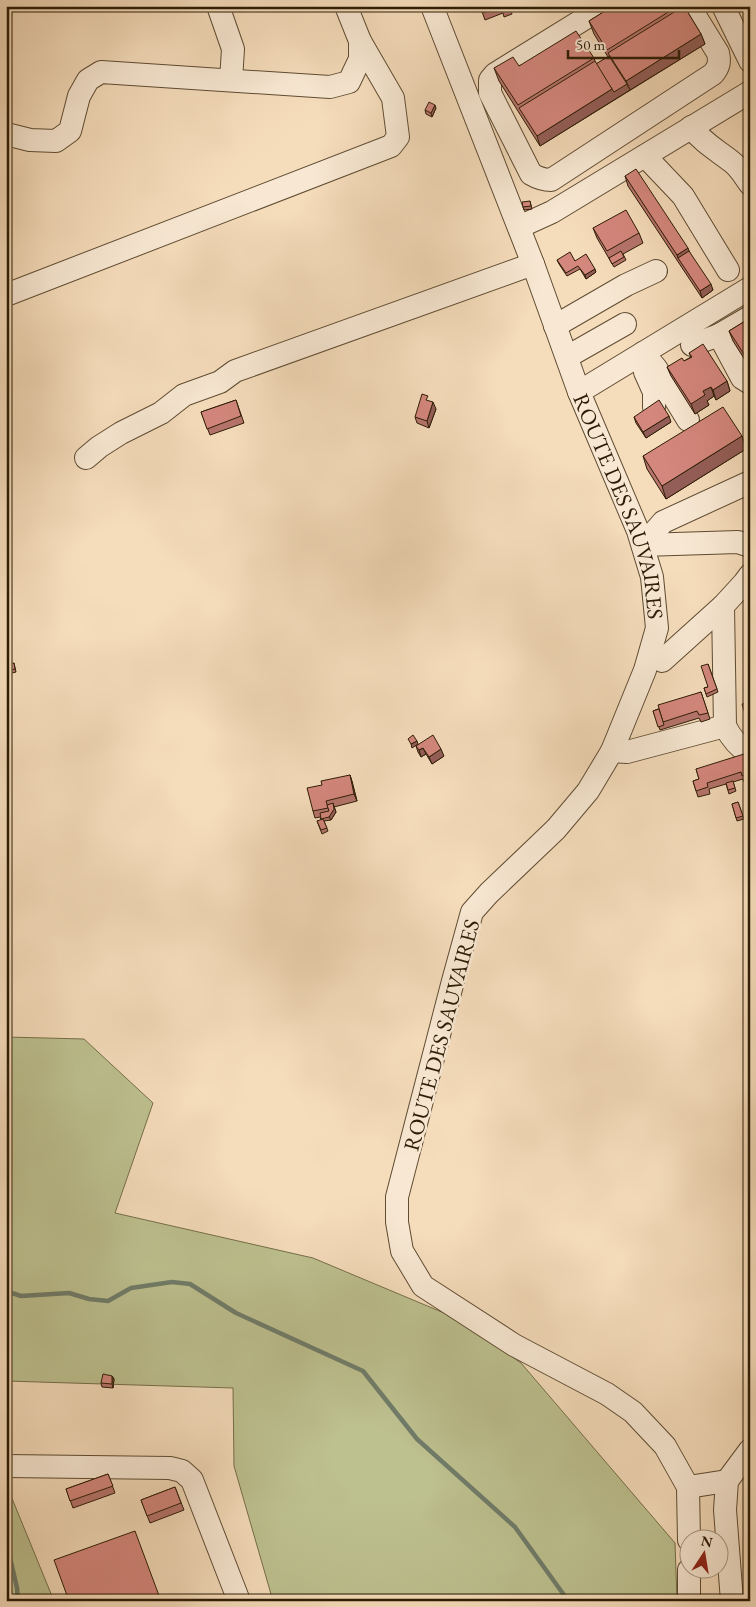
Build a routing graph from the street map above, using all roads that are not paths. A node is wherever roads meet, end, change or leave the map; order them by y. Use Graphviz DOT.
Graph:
graph roads {
  1 [pos="218,6"];
  2 [pos="346,6"];
  3 [pos="432,6"];
  4 [pos="605,6"];
  5 [pos="689,6"];
  6 [pos="723,6"];
  7 [pos="360,41"];
  8 [pos="750,62"];
  9 [pos="231,80"];
  10 [pos="750,92"];
  11 [pos="691,127"];
  12 [pos="6,134"];
  13 [pos="595,150"];
  14 [pos="645,156"];
  15 [pos="611,176"];
  16 [pos="750,184"];
  17 [pos="519,227"];
  18 [pos="533,264"];
  19 [pos="728,270"];
  20 [pos="656,271"];
  21 [pos="750,288"];
  22 [pos="6,295"];
  23 [pos="750,317"];
  24 [pos="625,324"];
  25 [pos="556,326"];
  26 [pos="643,353"];
  27 [pos="567,358"];
  28 [pos="744,389"];
  29 [pos="579,392"];
  30 [pos="654,407"];
  31 [pos="688,420"];
  32 [pos="86,458"];
  33 [pos="750,482"];
  34 [pos="643,545"];
  35 [pos="749,545"];
  36 [pos="750,575"];
  37 [pos="723,606"];
  38 [pos="662,661"];
  39 [pos="725,726"];
  40 [pos="612,751"];
  41 [pos="750,754"];
  42 [pos="750,1450"];
  43 [pos="8,1466"];
  44 [pos="727,1481"];
  45 [pos="688,1487"];
  46 [pos="689,1530"];
  47 [pos="689,1580"];
  48 [pos="239,1601"];
  49 [pos="689,1601"];
  50 [pos="732,1601"];
  1 -- 9 [label="street"];
  2 -- 7 [label="street"];
  3 -- 17 [label="street, ROUTE DES SAUVAIRES"];
  4 -- 13 [label="street"];
  5 -- 13 [label="street"];
  6 -- 8 [label="street"];
  7 -- 9 [label="street"];
  7 -- 22 [label="street"];
  9 -- 12 [label="street"];
  10 -- 11 [label="street"];
  11 -- 14 [label="street"];
  11 -- 16 [label="street"];
  13 -- 15 [label="street"];
  14 -- 15 [label="street"];
  14 -- 19 [label="street"];
  15 -- 17 [label="street"];
  17 -- 18 [label="street, ROUTE DES SAUVAIRES"];
  18 -- 25 [label="street, ROUTE DES SAUVAIRES"];
  18 -- 32 [label="street"];
  20 -- 25 [label="street"];
  21 -- 26 [label="street"];
  23 -- 28 [label="street"];
  24 -- 27 [label="street"];
  25 -- 27 [label="street, ROUTE DES SAUVAIRES"];
  26 -- 29 [label="street"];
  26 -- 30 [label="street"];
  26 -- 31 [label="street"];
  27 -- 29 [label="street, ROUTE DES SAUVAIRES"];
  29 -- 34 [label="street, ROUTE DES SAUVAIRES"];
  33 -- 34 [label="street"];
  34 -- 35 [label="street"];
  34 -- 40 [label="street, ROUTE DES SAUVAIRES"];
  36 -- 37 [label="street"];
  37 -- 38 [label="street"];
  37 -- 39 [label="street"];
  39 -- 40 [label="street"];
  39 -- 41 [label="street"];
  40 -- 45 [label="street, ROUTE DES SAUVAIRES"];
  42 -- 44 [label="street"];
  43 -- 48 [label="street"];
  44 -- 45 [label="street"];
  44 -- 50 [label="street"];
  45 -- 46 [label="street, ROUTE DES SAUVAIRES"];
  47 -- 49 [label="street"];
}
